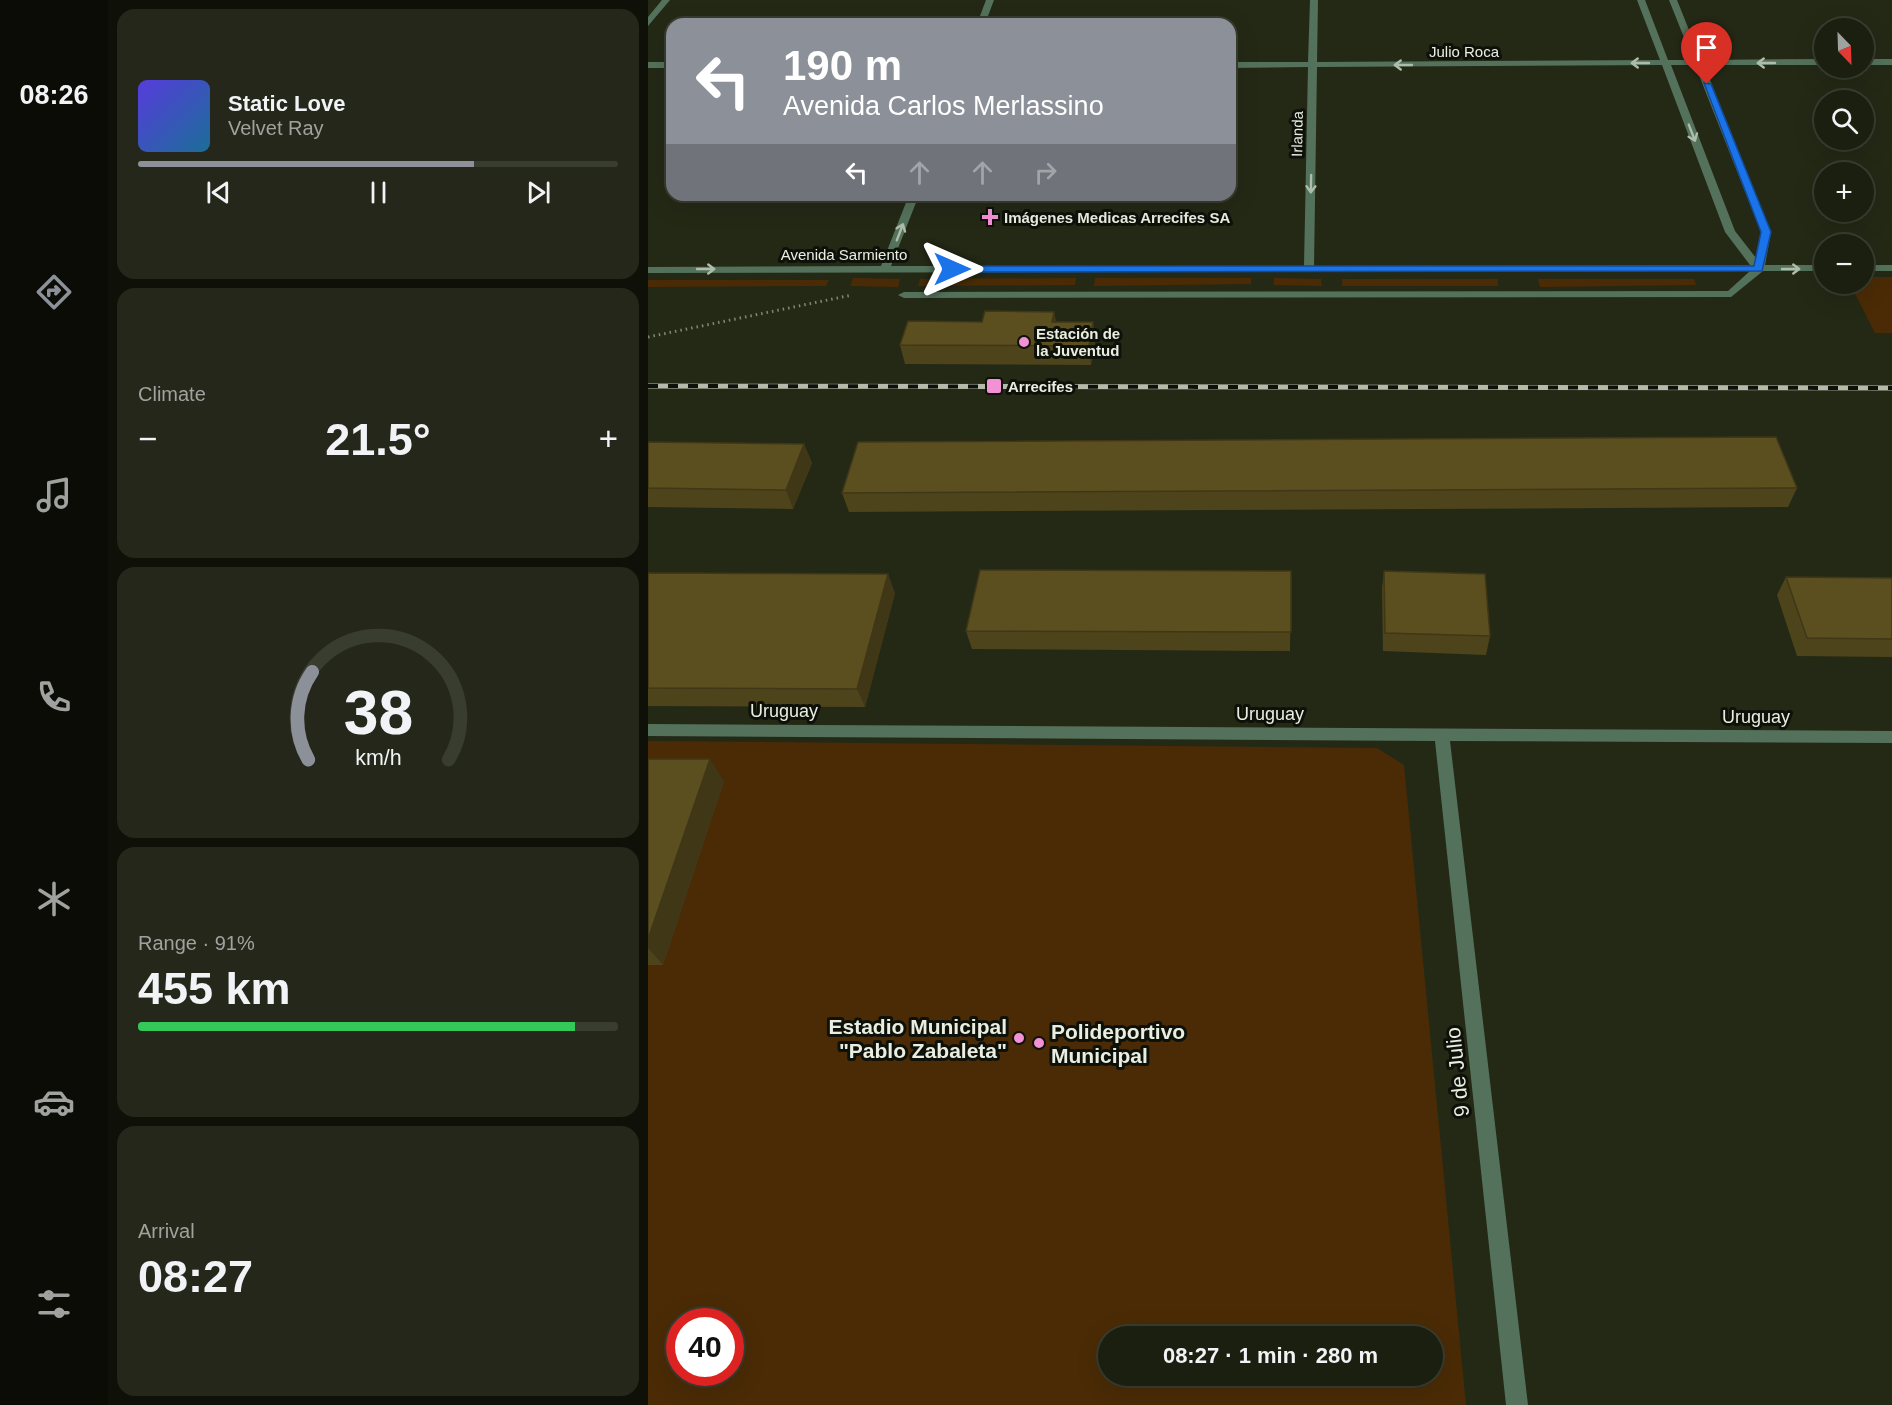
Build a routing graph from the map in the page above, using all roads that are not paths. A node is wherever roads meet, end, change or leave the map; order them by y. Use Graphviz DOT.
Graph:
graph roads {
  1 [pos="666,0"];
  2 [pos="990,0"];
  3 [pos="1314,0"];
  4 [pos="1641,0"];
  5 [pos="1673,0"];
  6 [pos="983,18"];
  7 [pos="648,23"];
  8 [pos="1814,62"];
  9 [pos="1874,62"];
  10 [pos="1892,62"];
  11 [pos="1665,63"];
  12 [pos="1699,63"];
  13 [pos="648,65"];
  14 [pos="666,65"];
  15 [pos="1236,65"];
  16 [pos="1313,65"];
  17 [pos="912,201"];
  18 [pos="1814,268"];
  19 [pos="1874,268"];
  20 [pos="1892,268"];
  21 [pos="885,269"];
  22 [pos="1309,269"];
  23 [pos="1759,269"];
  24 [pos="648,270"];
  25 [pos="904,295"];
  26 [pos="648,730"];
  27 [pos="1442,735"];
  28 [pos="1892,737"];
  29 [pos="1517,1405"];
  1 -- 7 [label="street"];
  2 -- 6 [label="street"];
  3 -- 16 [label="street, Irlanda"];
  4 -- 11 [label="street"];
  5 -- 12 [label="street"];
  8 -- 12 [label="street, Julio Roca, one-way"];
  9 -- 10 [label="street"];
  11 -- 12 [label="street, Julio Roca"];
  11 -- 16 [label="street, Julio Roca, one-way"];
  11 -- 23 [label="street, one-way"];
  12 -- 23 [label="street"];
  13 -- 14 [label="street"];
  15 -- 16 [label="street, Julio Roca"];
  16 -- 22 [label="street, Irlanda, one-way"];
  21 -- 17 [label="street, one-way"];
  23 -- 18 [label="street, Avenida Sarmiento, one-way"];
  19 -- 20 [label="street"];
  21 -- 22 [label="street, Avenida Sarmiento"];
  24 -- 21 [label="street, Avenida Sarmiento, one-way"];
  22 -- 23 [label="street, Avenida Sarmiento"];
  23 -- 25 [label="street"];
  26 -- 27 [label="street, Uruguay"];
  27 -- 28 [label="street, Uruguay"];
  27 -- 29 [label="street, 9 de Julio"];
}
